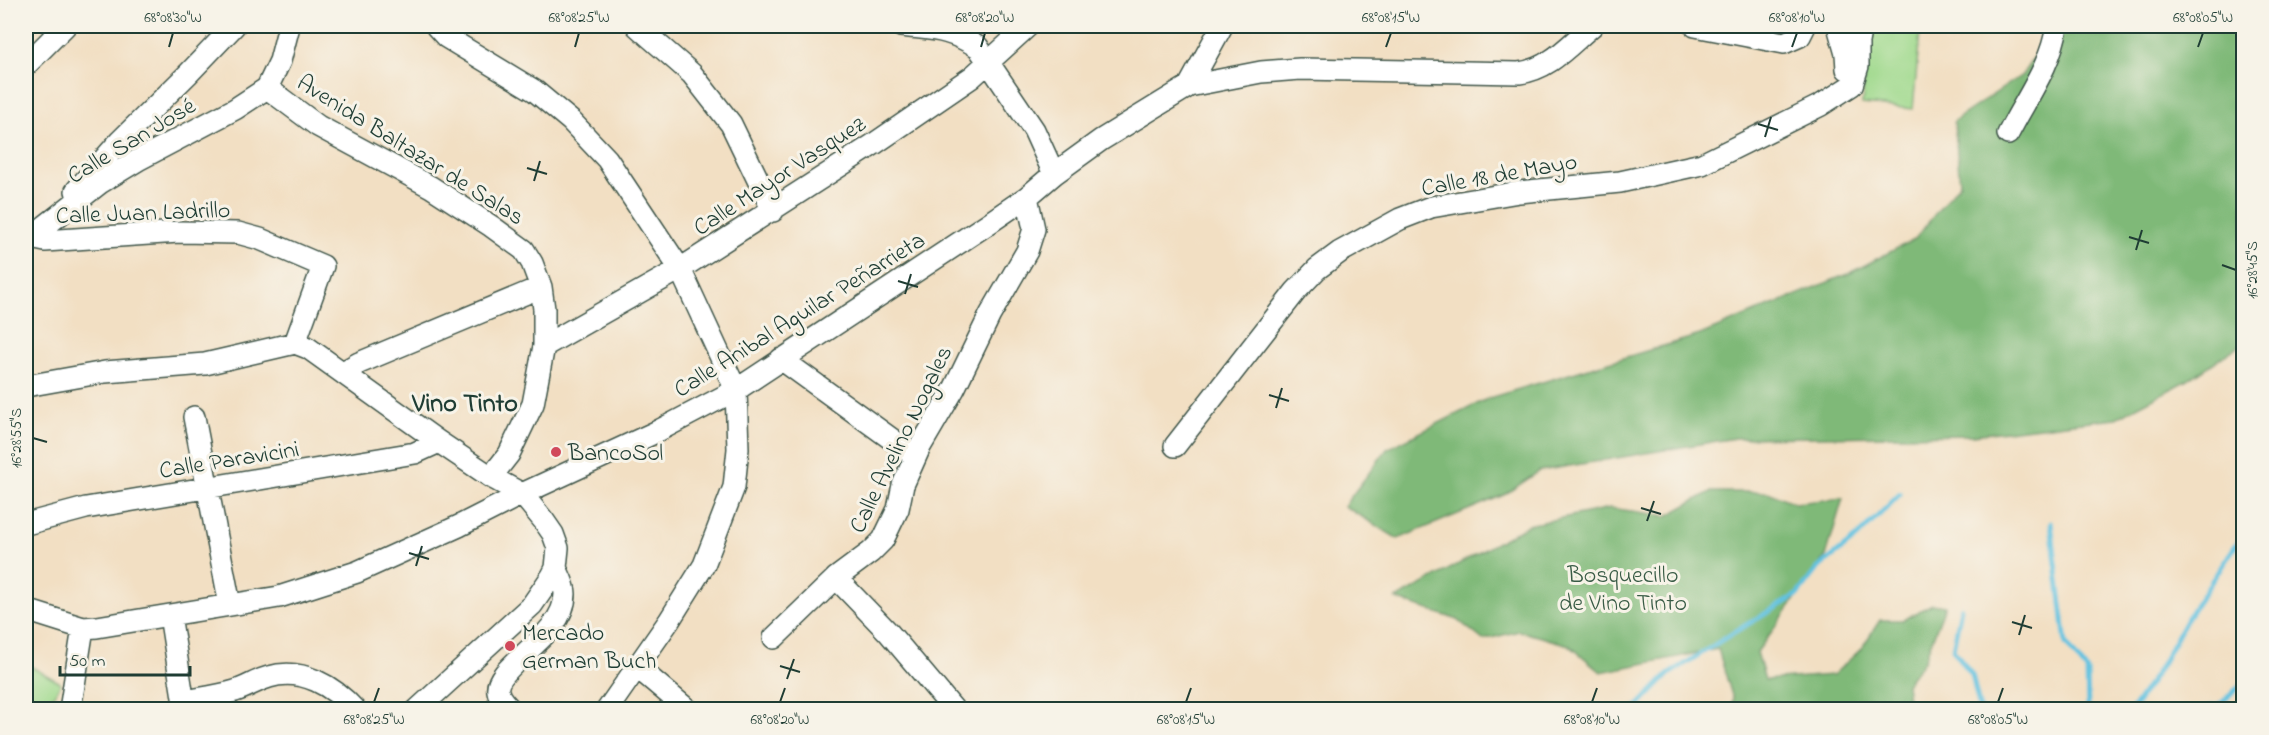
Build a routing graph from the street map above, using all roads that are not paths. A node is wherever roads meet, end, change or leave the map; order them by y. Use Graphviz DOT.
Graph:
graph roads {
  1 [pos="65,26"];
  2 [pos="234,26"];
  3 [pos="289,26"];
  4 [pos="435,26"];
  5 [pos="637,26"];
  6 [pos="901,26"];
  7 [pos="1028,26"];
  8 [pos="1222,26"];
  9 [pos="1592,26"];
  10 [pos="1695,26"];
  11 [pos="1805,26"];
  12 [pos="1838,26"];
  13 [pos="1861,26"];
  14 [pos="2057,26"];
  15 [pos="988,61"];
  16 [pos="26,65"];
  17 [pos="1189,86"];
  18 [pos="267,88"];
  19 [pos="1840,93"];
  20 [pos="2008,134"];
  21 [pos="1054,174"];
  22 [pos="1028,197"];
  23 [pos="76,201"];
  24 [pos="773,211"];
  25 [pos="28,240"];
  26 [pos="680,269"];
  27 [pos="541,287"];
  28 [pos="295,343"];
  29 [pos="544,346"];
  30 [pos="781,359"];
  31 [pos="343,372"];
  32 [pos="26,386"];
  33 [pos="736,390"];
  34 [pos="194,417"];
  35 [pos="439,442"];
  36 [pos="1175,446"];
  37 [pos="915,456"];
  38 [pos="491,477"];
  39 [pos="207,489"];
  40 [pos="522,494"];
  41 [pos="26,525"];
  42 [pos="556,568"];
  43 [pos="836,578"];
  44 [pos="230,605"];
  45 [pos="26,610"];
  46 [pos="170,615"];
  47 [pos="83,628"];
  48 [pos="774,638"];
  49 [pos="637,668"];
  50 [pos="185,705"];
  51 [pos="70,710"];
  52 [pos="355,710"];
  53 [pos="417,710"];
  54 [pos="511,710"];
  55 [pos="607,710"];
  56 [pos="688,710"];
  57 [pos="954,710"];
  1 -- 16 [label="street"];
  2 -- 23 [label="street"];
  3 -- 18 [label="street, Avenida Baltazar de Salas"];
  4 -- 26 [label="street"];
  5 -- 24 [label="street"];
  6 -- 15 [label="street"];
  7 -- 15 [label="street, Calle Mayor Vasquez"];
  8 -- 17 [label="street"];
  9 -- 17 [label="street, Calle Anibal Aguilar Peñarrieta"];
  10 -- 11 [label="street"];
  12 -- 19 [label="street"];
  13 -- 19 [label="street"];
  14 -- 20 [label="street"];
  15 -- 21 [label="street"];
  15 -- 24 [label="street, Calle Mayor Vasquez"];
  17 -- 21 [label="street, Calle Anibal Aguilar Peñarrieta"];
  18 -- 23 [label="street, Calle San José"];
  18 -- 27 [label="street, Avenida Baltazar de Salas"];
  19 -- 36 [label="street, Calle 18 de Mayo"];
  21 -- 22 [label="street, Calle Anibal Aguilar Peñarrieta"];
  22 -- 30 [label="street, Calle Anibal Aguilar Peñarrieta"];
  22 -- 37 [label="street, Calle Avelino Nogales"];
  23 -- 25 [label="street, Calle San José"];
  24 -- 26 [label="street, Calle Mayor Vasquez"];
  25 -- 28 [label="street, Calle Juan Ladrillo"];
  26 -- 29 [label="street, Calle Mayor Vasquez"];
  26 -- 33 [label="street"];
  27 -- 29 [label="street, Avenida Baltazar de Salas"];
  27 -- 31 [label="street"];
  28 -- 31 [label="street"];
  28 -- 32 [label="street"];
  29 -- 38 [label="street, Avenida Baltazar de Salas"];
  30 -- 33 [label="street, Calle Anibal Aguilar Peñarrieta"];
  30 -- 37 [label="street"];
  31 -- 35 [label="street"];
  33 -- 40 [label="street, Calle Anibal Aguilar Peñarrieta"];
  33 -- 49 [label="street"];
  34 -- 39 [label="street"];
  35 -- 38 [label="street"];
  35 -- 39 [label="street, Calle Paravicini"];
  37 -- 43 [label="street, Calle Avelino Nogales"];
  38 -- 40 [label="street"];
  39 -- 41 [label="street, Calle Paravicini"];
  39 -- 44 [label="street"];
  40 -- 42 [label="street"];
  40 -- 44 [label="street, Calle Anibal Aguilar Peñarrieta"];
  42 -- 53 [label="street"];
  42 -- 54 [label="street"];
  43 -- 48 [label="street, Calle Avelino Nogales"];
  43 -- 57 [label="street"];
  44 -- 46 [label="street, Calle Anibal Aguilar Peñarrieta"];
  45 -- 47 [label="street, Calle Anibal Aguilar Peñarrieta"];
  46 -- 47 [label="street, Calle Anibal Aguilar Peñarrieta"];
  46 -- 50 [label="street"];
  47 -- 51 [label="street"];
  49 -- 55 [label="street"];
  49 -- 56 [label="street"];
  50 -- 52 [label="street"];
}
